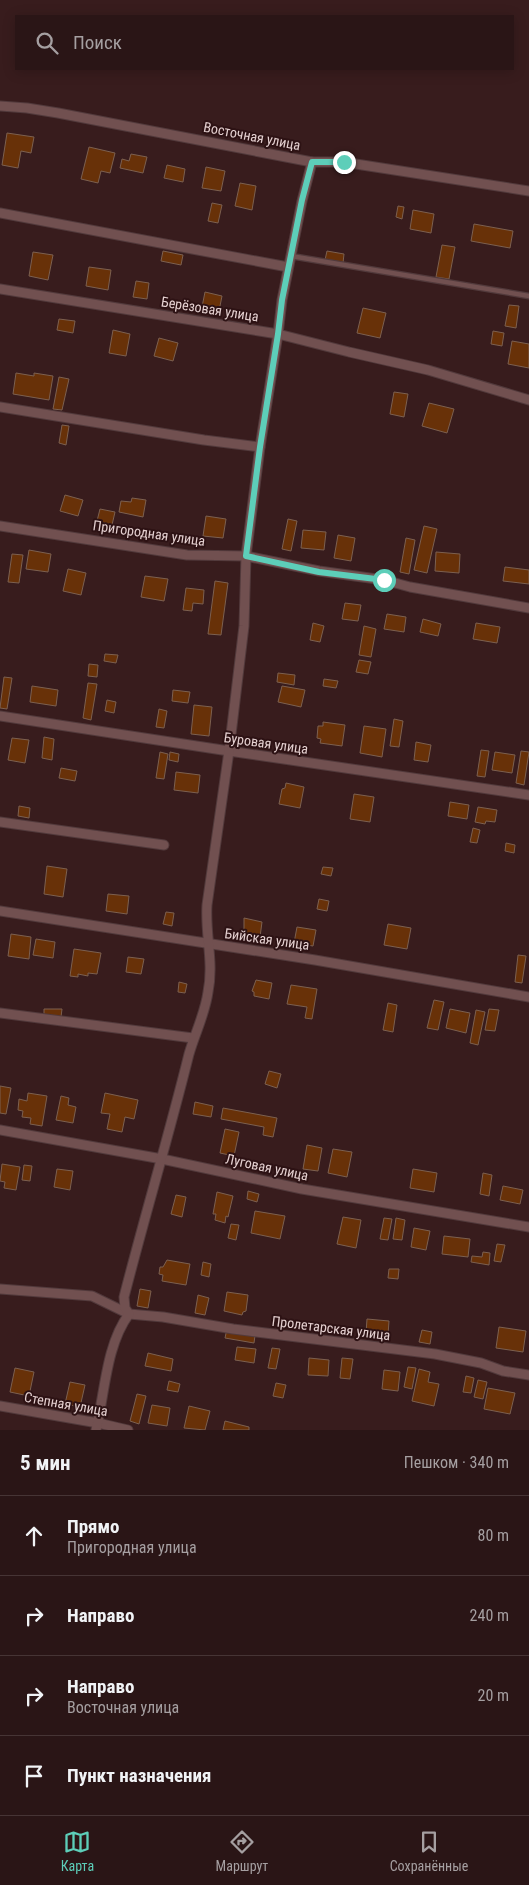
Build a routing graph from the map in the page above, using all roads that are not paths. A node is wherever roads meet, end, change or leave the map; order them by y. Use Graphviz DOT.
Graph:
graph roads {
  1 [pos="0,106"];
  2 [pos="312,162"];
  3 [pos="529,191"];
  4 [pos="0,212"];
  5 [pos="290,256"];
  6 [pos="288,267"];
  7 [pos="0,289"];
  8 [pos="529,296"];
  9 [pos="278,334"];
  10 [pos="529,400"];
  11 [pos="0,407"];
  12 [pos="260,447"];
  13 [pos="0,526"];
  14 [pos="246,556"];
  15 [pos="529,608"];
  16 [pos="0,716"];
  17 [pos="229,751"];
  18 [pos="529,795"];
  19 [pos="0,822"];
  20 [pos="164,845"];
  21 [pos="0,912"];
  22 [pos="210,944"];
  23 [pos="529,997"];
  24 [pos="0,1013"];
  25 [pos="193,1038"];
  26 [pos="0,1130"];
  27 [pos="162,1160"];
  28 [pos="529,1227"];
  29 [pos="0,1289"];
  30 [pos="129,1314"];
  31 [pos="529,1375"];
  32 [pos="0,1406"];
  33 [pos="97,1426"];
  34 [pos="128,1430"];
  1 -- 2 [label="street, Восточная улица"];
  2 -- 3 [label="street, Восточная улица"];
  2 -- 5 [label="street"];
  4 -- 6 [label="street"];
  5 -- 6 [label="street"];
  5 -- 8 [label="lane"];
  6 -- 9 [label="street"];
  7 -- 9 [label="street, Берёзовая улица"];
  9 -- 10 [label="street, Берёзовая улица"];
  9 -- 12 [label="street"];
  11 -- 12 [label="street"];
  12 -- 14 [label="street"];
  13 -- 14 [label="street, Пригородная улица"];
  14 -- 15 [label="street, Пригородная улица"];
  14 -- 17 [label="street"];
  16 -- 17 [label="street, Буровая улица"];
  17 -- 18 [label="street, Буровая улица"];
  17 -- 22 [label="street"];
  19 -- 20 [label="street"];
  21 -- 22 [label="street, Бийская улица"];
  22 -- 23 [label="street, Бийская улица"];
  22 -- 25 [label="street"];
  24 -- 25 [label="street"];
  25 -- 27 [label="street"];
  26 -- 27 [label="street, Луговая улица"];
  27 -- 28 [label="street, Луговая улица"];
  27 -- 30 [label="street"];
  29 -- 30 [label="street"];
  30 -- 31 [label="street, Пролетарская улица"];
  30 -- 33 [label="street"];
  32 -- 33 [label="street, Степная улица"];
  33 -- 34 [label="street, Степная улица"];
}
